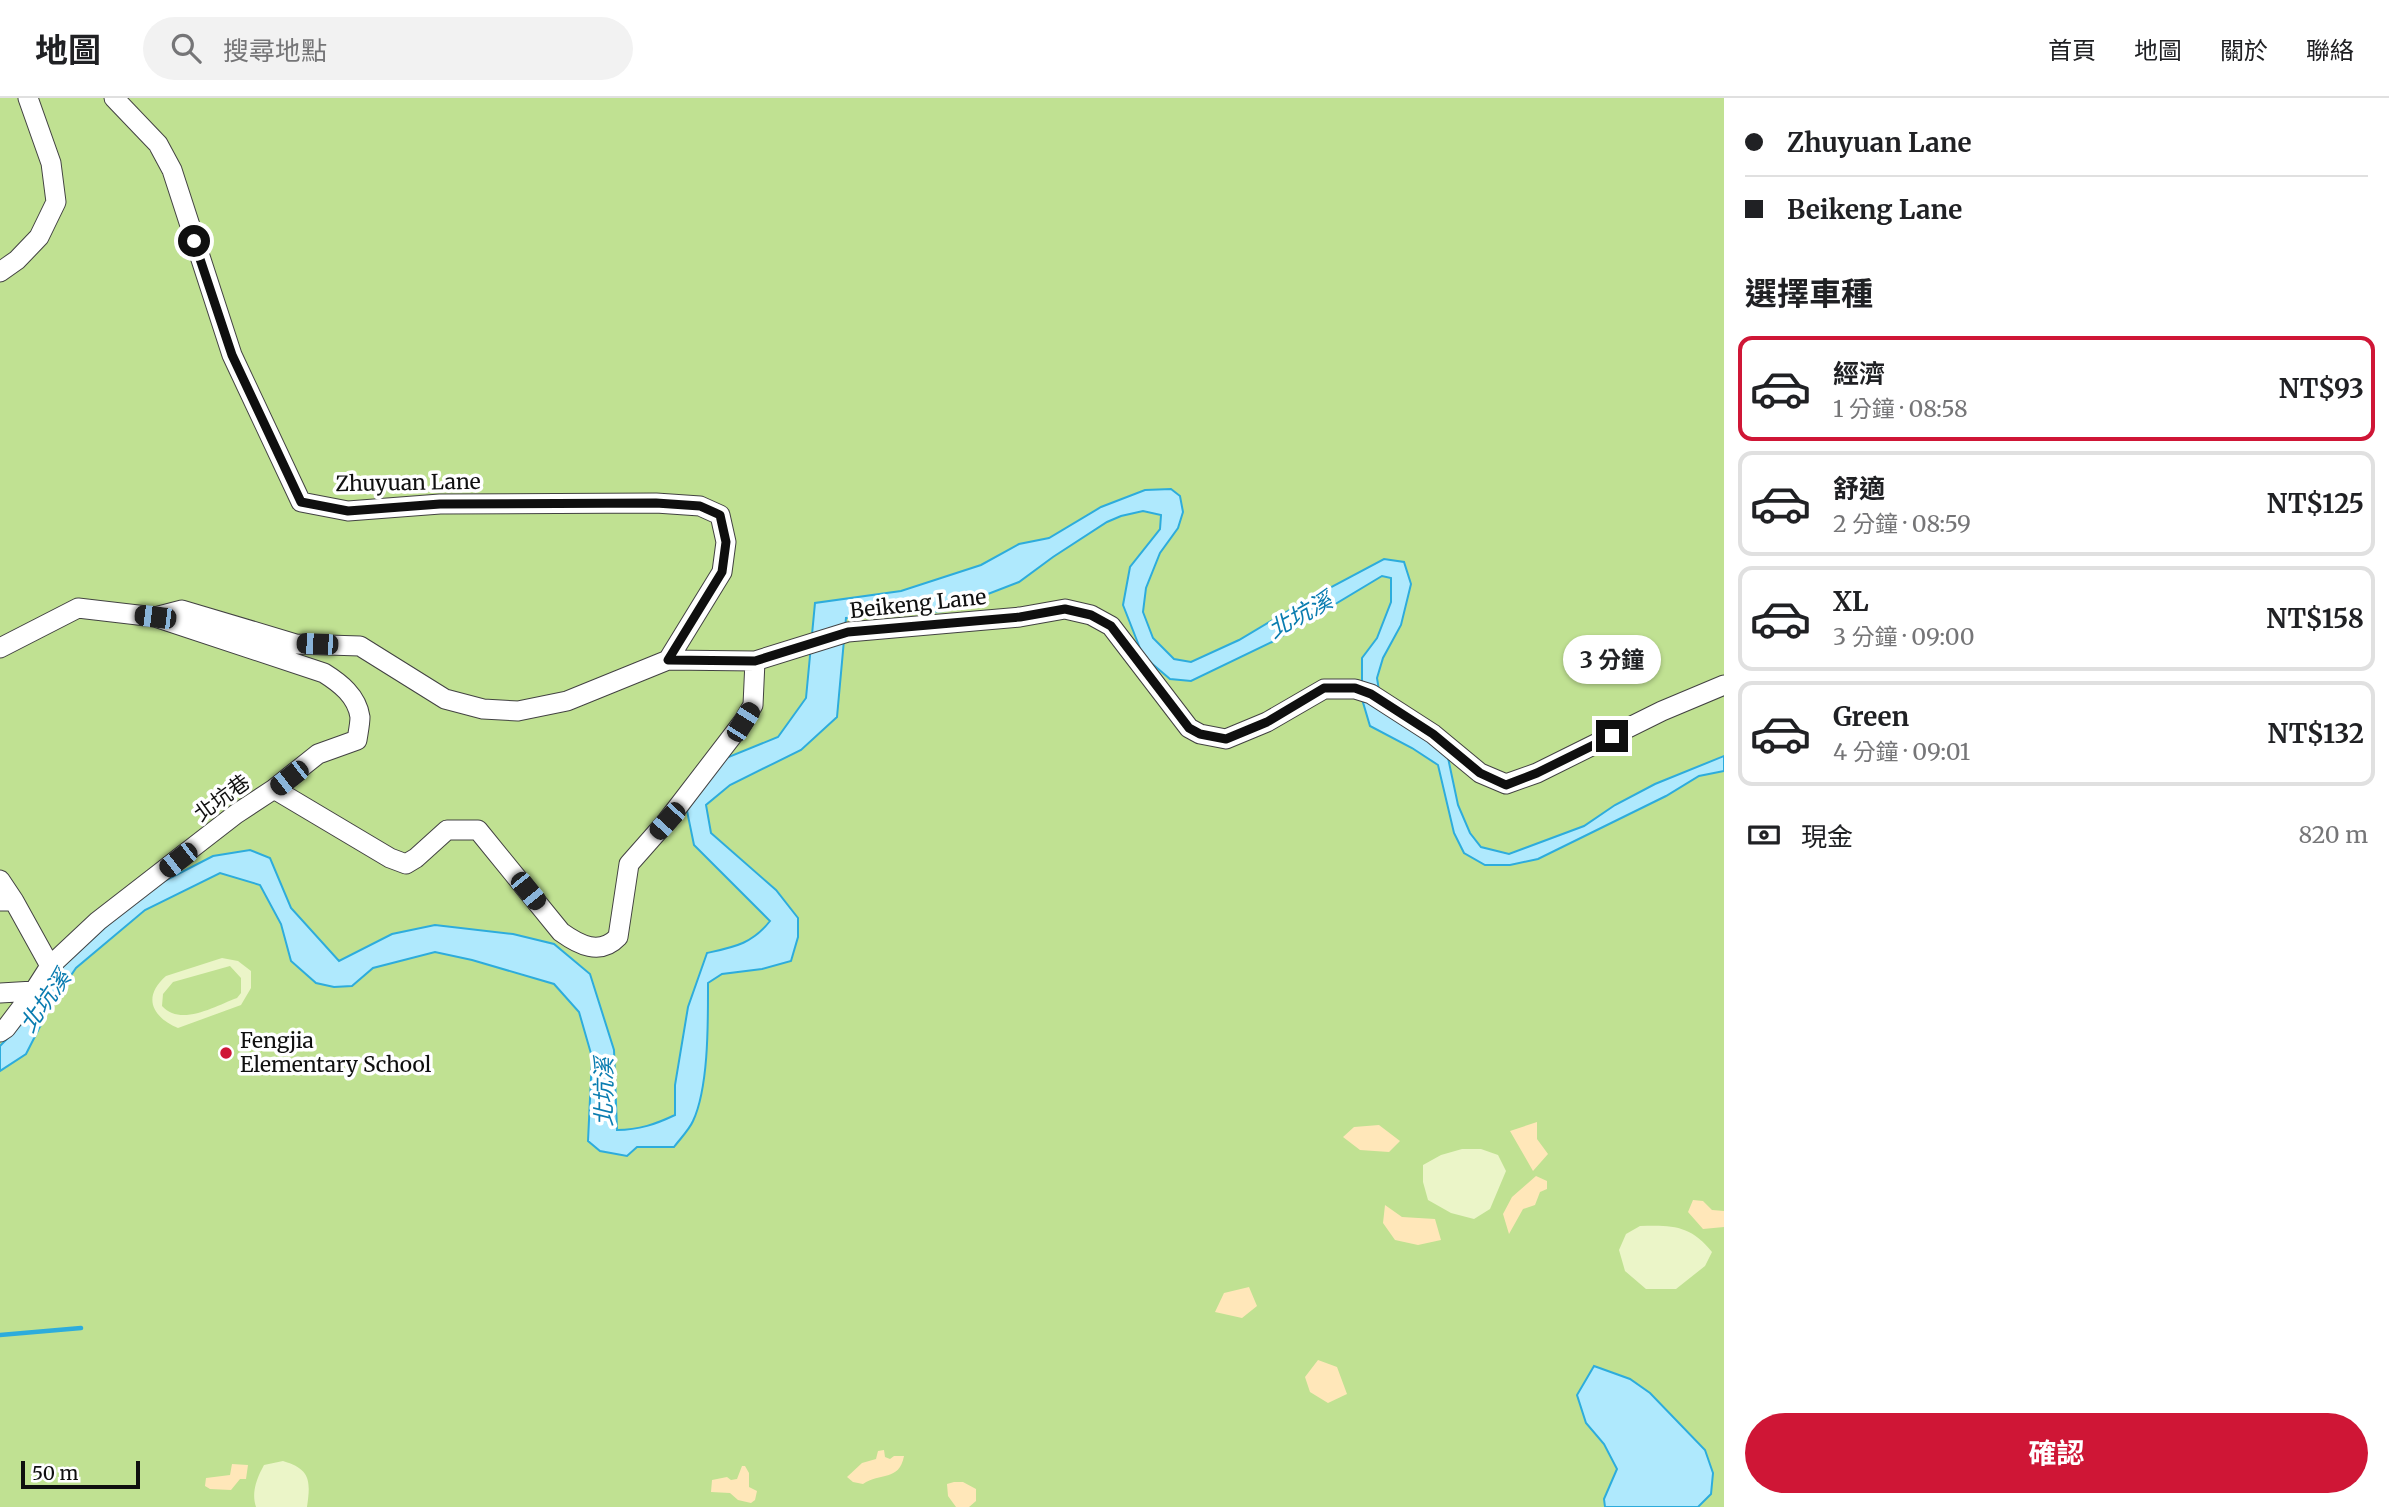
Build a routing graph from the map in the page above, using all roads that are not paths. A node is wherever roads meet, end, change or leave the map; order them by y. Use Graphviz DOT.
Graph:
graph roads {
  1 [pos="28,98"];
  2 [pos="114,98"];
  3 [pos="0,272"];
  4 [pos="155,617"];
  5 [pos="0,648"];
  6 [pos="668,660"];
  7 [pos="755,661"];
  8 [pos="1724,685"];
  9 [pos="274,789"];
  10 [pos="0,880"];
  11 [pos="7,901"];
  12 [pos="50,966"];
  13 [pos="34,991"];
  14 [pos="0,993"];
  15 [pos="0,1032"];
  1 -- 3 [label="street"];
  2 -- 6 [label="street, Zhuyuan Lane"];
  4 -- 5 [label="street, Beikeng Lane"];
  4 -- 6 [label="street, Beikeng Lane"];
  4 -- 9 [label="street, 北坑巷"];
  6 -- 7 [label="street, Beikeng Lane"];
  7 -- 8 [label="street, Beikeng Lane"];
  7 -- 9 [label="street"];
  9 -- 12 [label="street, 北坑巷"];
  10 -- 11 [label="street"];
  11 -- 12 [label="street"];
  12 -- 13 [label="street, 北坑巷"];
  13 -- 14 [label="street"];
  13 -- 15 [label="street, 北坑巷"];
}
